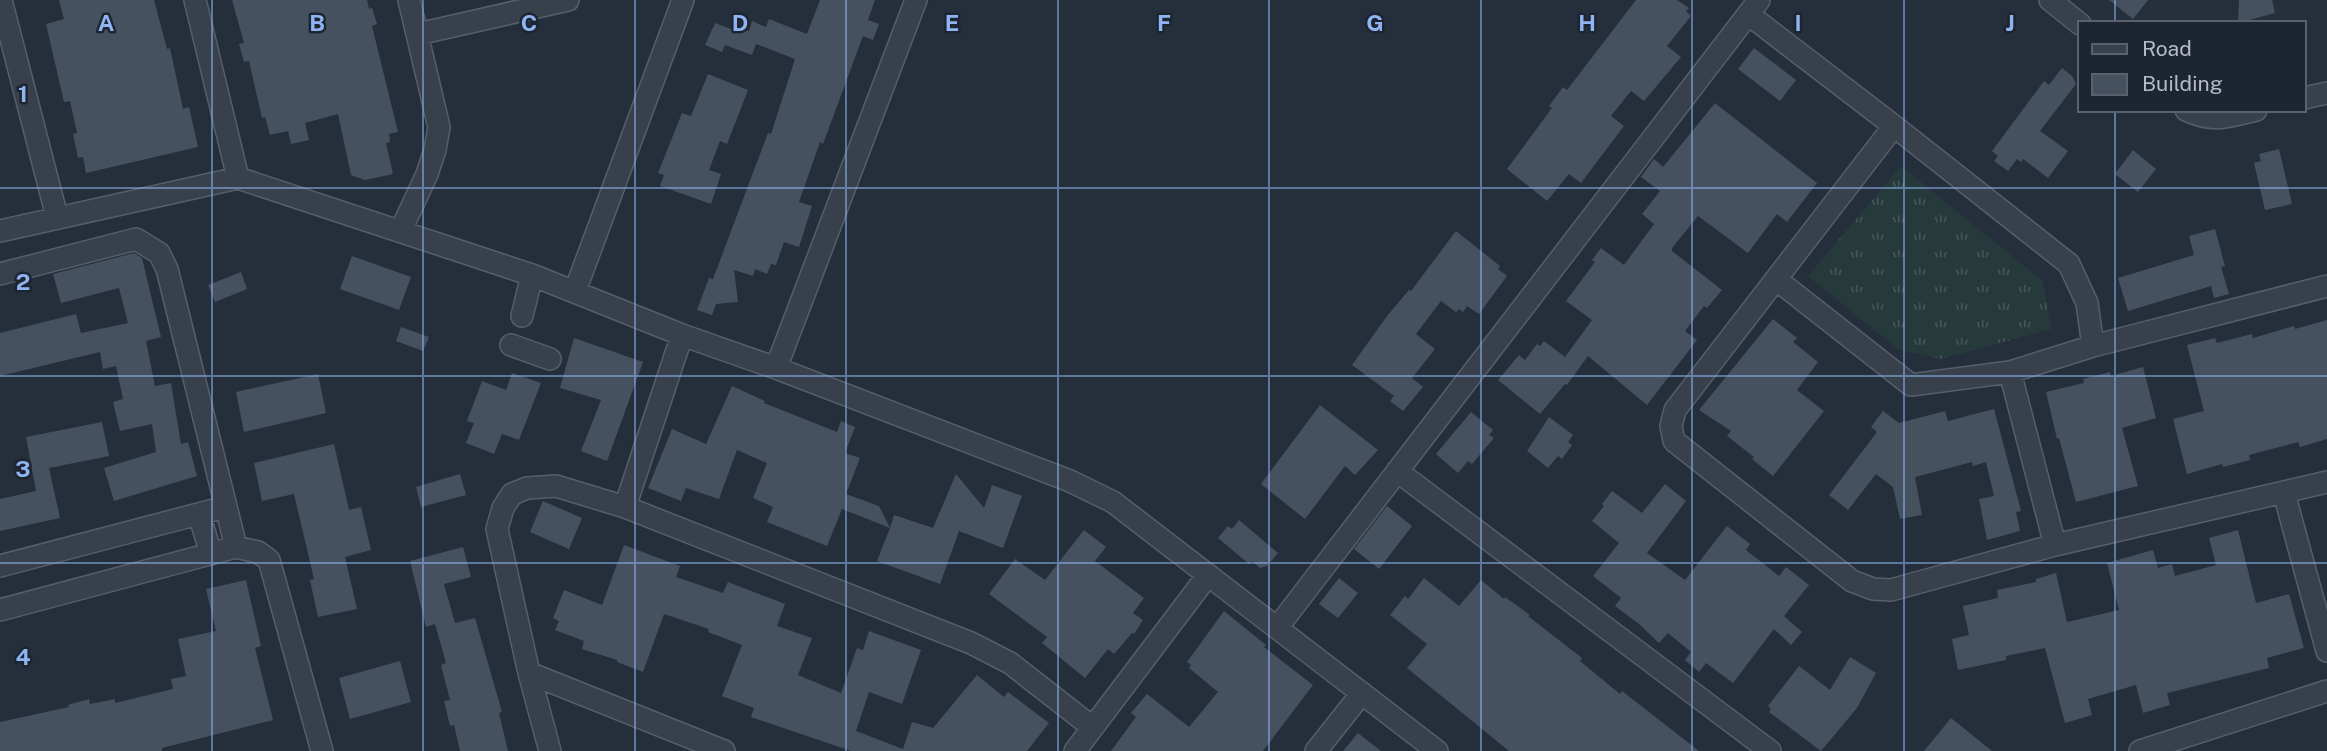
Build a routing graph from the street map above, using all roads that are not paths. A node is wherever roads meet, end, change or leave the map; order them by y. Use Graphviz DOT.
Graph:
graph roads {
  1 [pos="1,0"];
  2 [pos="195,0"];
  3 [pos="409,0"];
  4 [pos="568,0"];
  5 [pos="682,0"];
  6 [pos="916,0"];
  7 [pos="2050,0"];
  8 [pos="1754,7"];
  9 [pos="2078,22"];
  10 [pos="418,34"];
  11 [pos="2327,93"];
  12 [pos="2306,98"];
  13 [pos="2191,112"];
  14 [pos="2249,112"];
  15 [pos="1894,126"];
  16 [pos="238,178"];
  17 [pos="57,217"];
  18 [pos="401,230"];
  19 [pos="0,231"];
  20 [pos="0,274"];
  21 [pos="532,275"];
  22 [pos="1777,280"];
  23 [pos="2327,286"];
  24 [pos="575,291"];
  25 [pos="522,316"];
  26 [pos="682,335"];
  27 [pos="511,345"];
  28 [pos="2093,346"];
  29 [pos="551,359"];
  30 [pos="776,368"];
  31 [pos="2010,372"];
  32 [pos="1397,471"];
  33 [pos="2327,482"];
  34 [pos="2284,493"];
  35 [pos="225,507"];
  36 [pos="625,507"];
  37 [pos="199,514"];
  38 [pos="2055,545"];
  39 [pos="236,547"];
  40 [pos="211,554"];
  41 [pos="0,566"];
  42 [pos="1208,575"];
  43 [pos="0,610"];
  44 [pos="1277,628"];
  45 [pos="2327,651"];
  46 [pos="529,673"];
  47 [pos="2327,691"];
  48 [pos="1362,693"];
  49 [pos="1092,727"];
  50 [pos="322,751"];
  51 [pos="550,751"];
  52 [pos="724,751"];
  53 [pos="1074,751"];
  54 [pos="1316,751"];
  55 [pos="1437,751"];
  56 [pos="1770,751"];
  57 [pos="2140,751"];
  1 -- 17 [label="street"];
  2 -- 16 [label="street"];
  3 -- 10 [label="street"];
  4 -- 10 [label="street"];
  5 -- 24 [label="street"];
  6 -- 30 [label="street"];
  7 -- 9 [label="street"];
  8 -- 15 [label="street"];
  8 -- 32 [label="street"];
  10 -- 18 [label="street"];
  11 -- 12 [label="street"];
  13 -- 14 [label="street"];
  15 -- 22 [label="street"];
  15 -- 28 [label="street"];
  16 -- 17 [label="street"];
  16 -- 18 [label="street"];
  17 -- 19 [label="street"];
  18 -- 21 [label="street"];
  20 -- 35 [label="street"];
  21 -- 24 [label="street"];
  21 -- 25 [label="street"];
  22 -- 31 [label="street"];
  22 -- 38 [label="street"];
  23 -- 28 [label="street"];
  24 -- 26 [label="street"];
  26 -- 30 [label="street"];
  26 -- 36 [label="street"];
  27 -- 29 [label="street"];
  28 -- 31 [label="street"];
  30 -- 42 [label="street"];
  31 -- 38 [label="street"];
  32 -- 44 [label="street"];
  32 -- 56 [label="street"];
  33 -- 34 [label="street"];
  34 -- 38 [label="street"];
  34 -- 45 [label="street"];
  35 -- 37 [label="street"];
  35 -- 39 [label="street"];
  36 -- 46 [label="street"];
  36 -- 49 [label="street"];
  37 -- 40 [label="street"];
  37 -- 41 [label="street"];
  39 -- 40 [label="street"];
  39 -- 50 [label="street"];
  40 -- 43 [label="street"];
  42 -- 44 [label="street"];
  42 -- 49 [label="street"];
  44 -- 48 [label="street"];
  46 -- 51 [label="street"];
  46 -- 52 [label="street"];
  47 -- 57 [label="street"];
  48 -- 54 [label="street"];
  48 -- 55 [label="street"];
  49 -- 53 [label="street"];
}
